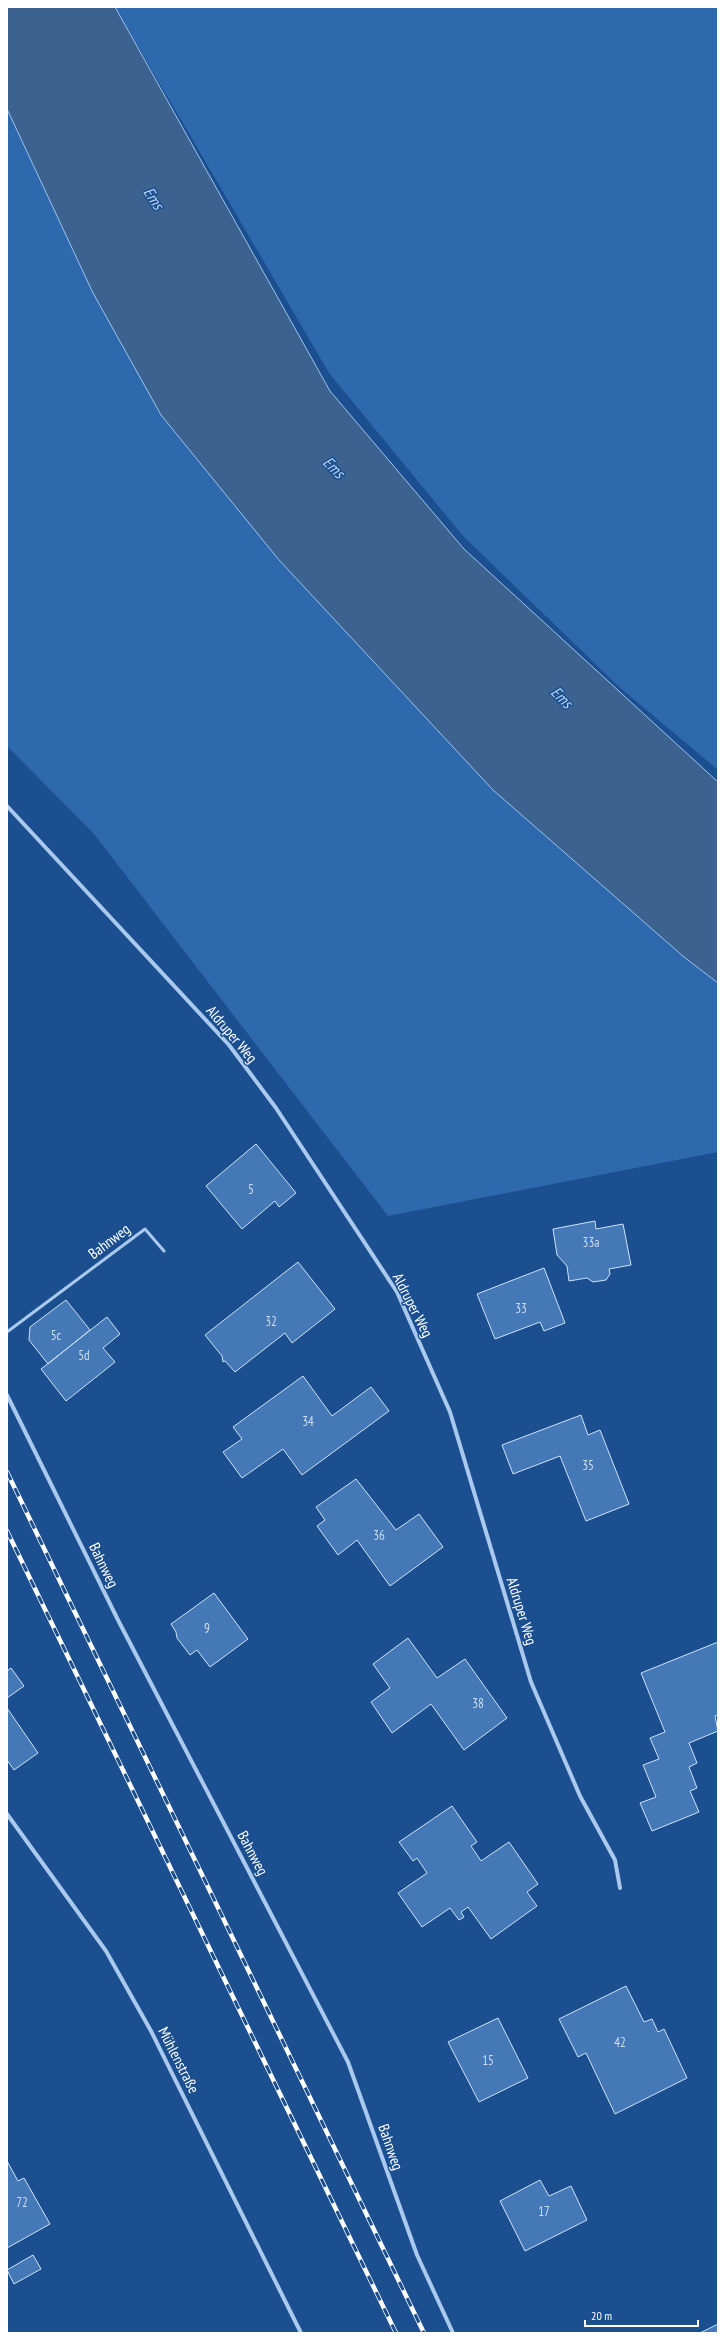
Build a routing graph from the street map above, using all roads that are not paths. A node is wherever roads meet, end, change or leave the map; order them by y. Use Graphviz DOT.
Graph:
graph roads {
  1 [pos="7,806"];
  2 [pos="164,1250"];
  3 [pos="7,1332"];
  4 [pos="7,1394"];
  5 [pos="7,1814"];
  6 [pos="620,1888"];
  7 [pos="301,2333"];
  8 [pos="453,2333"];
  1 -- 6 [label="street, Aldruper Weg"];
  2 -- 3 [label="lane, Bahnweg"];
  4 -- 8 [label="street, Bahnweg"];
  5 -- 7 [label="street, Mühlenstraße"];
}
